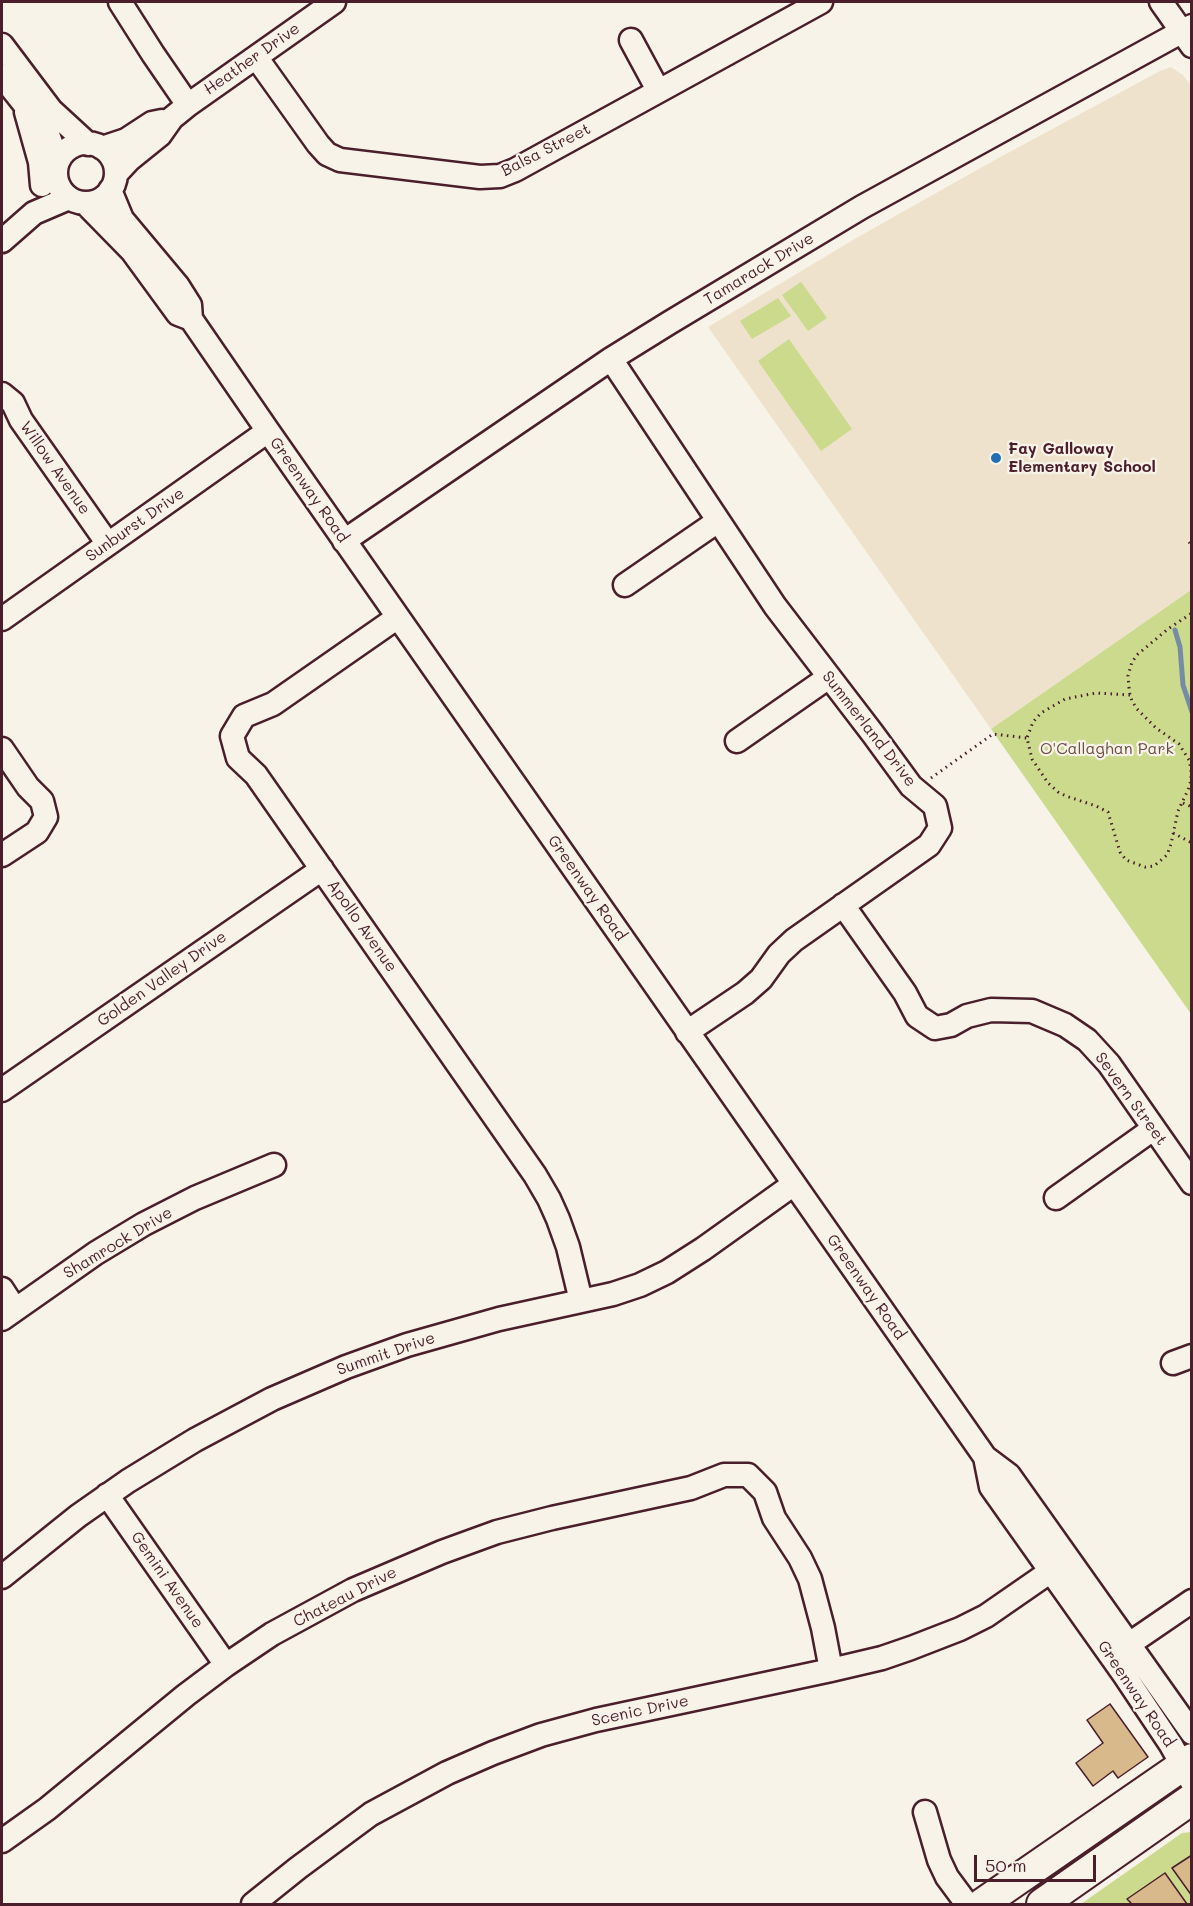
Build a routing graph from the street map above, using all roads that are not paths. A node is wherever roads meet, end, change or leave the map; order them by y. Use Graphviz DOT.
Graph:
graph roads {
  1 [pos="120,2"];
  2 [pos="334,2"];
  3 [pos="822,2"];
  4 [pos="1161,2"];
  5 [pos="1188,34"];
  6 [pos="630,40"];
  7 [pos="2,45"];
  8 [pos="256,57"];
  9 [pos="2,76"];
  10 [pos="658,90"];
  11 [pos="180,112"];
  12 [pos="95,146"];
  13 [pos="52,172"];
  14 [pos="113,182"];
  15 [pos="77,200"];
  16 [pos="2,221"];
  17 [pos="2,241"];
  18 [pos="191,319"];
  19 [pos="611,359"];
  20 [pos="2,394"];
  21 [pos="268,431"];
  22 [pos="718,521"];
  23 [pos="344,541"];
  24 [pos="108,544"];
  25 [pos="625,585"];
  26 [pos="398,617"];
  27 [pos="2,618"];
  28 [pos="829,677"];
  29 [pos="737,741"];
  30 [pos="2,749"];
  31 [pos="2,855"];
  32 [pos="322,869"];
  33 [pos="843,905"];
  34 [pos="687,1032"];
  35 [pos="2,1090"];
  36 [pos="1154,1129"];
  37 [pos="274,1165"];
  38 [pos="1191,1183"];
  39 [pos="794,1184"];
  40 [pos="1056,1198"];
  41 [pos="2,1289"];
  42 [pos="581,1301"];
  43 [pos="8,1314"];
  44 [pos="985,1457"];
  45 [pos="107,1495"];
  46 [pos="1051,1571"];
  47 [pos="2,1577"];
  48 [pos="1191,1601"];
  49 [pos="1120,1650"];
  50 [pos="226,1665"];
  51 [pos="831,1670"];
  52 [pos="1191,1733"];
  53 [pos="1188,1768"];
  54 [pos="1191,1799"];
  55 [pos="924,1812"];
  56 [pos="2,1841"];
  57 [pos="279,1896"];
  58 [pos="253,1905"];
  59 [pos="967,1905"];
  60 [pos="982,1905"];
  61 [pos="1042,1905"];
  1 -- 11 [label="street"];
  2 -- 8 [label="street, Heather Drive"];
  3 -- 10 [label="street, Balsa Street"];
  4 -- 5 [label="street"];
  5 -- 19 [label="street, Tamarack Drive"];
  6 -- 10 [label="street"];
  7 -- 12 [label="street"];
  8 -- 10 [label="street, Balsa Street"];
  8 -- 11 [label="street, Heather Drive"];
  9 -- 13 [label="street"];
  11 -- 12 [label="street, Heather Drive"];
  11 -- 14 [label="street, Heather Drive"];
  12 -- 13 [label="street"];
  12 -- 14 [label="street"];
  13 -- 15 [label="street"];
  13 -- 16 [label="street"];
  14 -- 15 [label="street"];
  14 -- 18 [label="street, Greenway Road"];
  15 -- 17 [label="street"];
  15 -- 18 [label="street, Greenway Road"];
  18 -- 21 [label="street, Greenway Road"];
  19 -- 22 [label="street, Summerland Drive"];
  19 -- 23 [label="street, Tamarack Drive"];
  20 -- 24 [label="street, Willow Avenue"];
  21 -- 23 [label="street, Greenway Road"];
  21 -- 24 [label="street, Sunburst Drive"];
  22 -- 25 [label="street"];
  22 -- 28 [label="street, Summerland Drive"];
  23 -- 26 [label="street, Greenway Road"];
  24 -- 27 [label="street, Sunburst Drive"];
  26 -- 32 [label="street, Apollo Avenue"];
  26 -- 34 [label="street, Greenway Road"];
  28 -- 29 [label="street"];
  28 -- 33 [label="street, Summerland Drive"];
  30 -- 31 [label="street"];
  32 -- 35 [label="street, Golden Valley Drive"];
  32 -- 42 [label="street, Apollo Avenue"];
  33 -- 34 [label="street, Summerland Drive"];
  33 -- 36 [label="street, Severn Street"];
  34 -- 39 [label="street, Greenway Road"];
  36 -- 38 [label="street, Severn Street"];
  36 -- 40 [label="street"];
  37 -- 43 [label="street, Shamrock Drive"];
  39 -- 42 [label="street, Summit Drive"];
  39 -- 44 [label="street, Greenway Road"];
  41 -- 43 [label="street"];
  42 -- 45 [label="street, Summit Drive"];
  44 -- 46 [label="street, Greenway Road"];
  44 -- 49 [label="street, Greenway Road"];
  45 -- 47 [label="street, Summit Drive"];
  45 -- 50 [label="street, Gemini Avenue"];
  46 -- 49 [label="street, Greenway Road"];
  46 -- 51 [label="street, Scenic Drive"];
  48 -- 49 [label="street"];
  49 -- 52 [label="street, Greenway Road"];
  49 -- 53 [label="street, Greenway Road"];
  50 -- 51 [label="street, Chateau Drive"];
  50 -- 56 [label="street, Chateau Drive"];
  51 -- 57 [label="street, Scenic Drive"];
  53 -- 60 [label="main road"];
  54 -- 61 [label="main road"];
  55 -- 59 [label="street"];
  57 -- 58 [label="street, Scenic Drive"];
}
